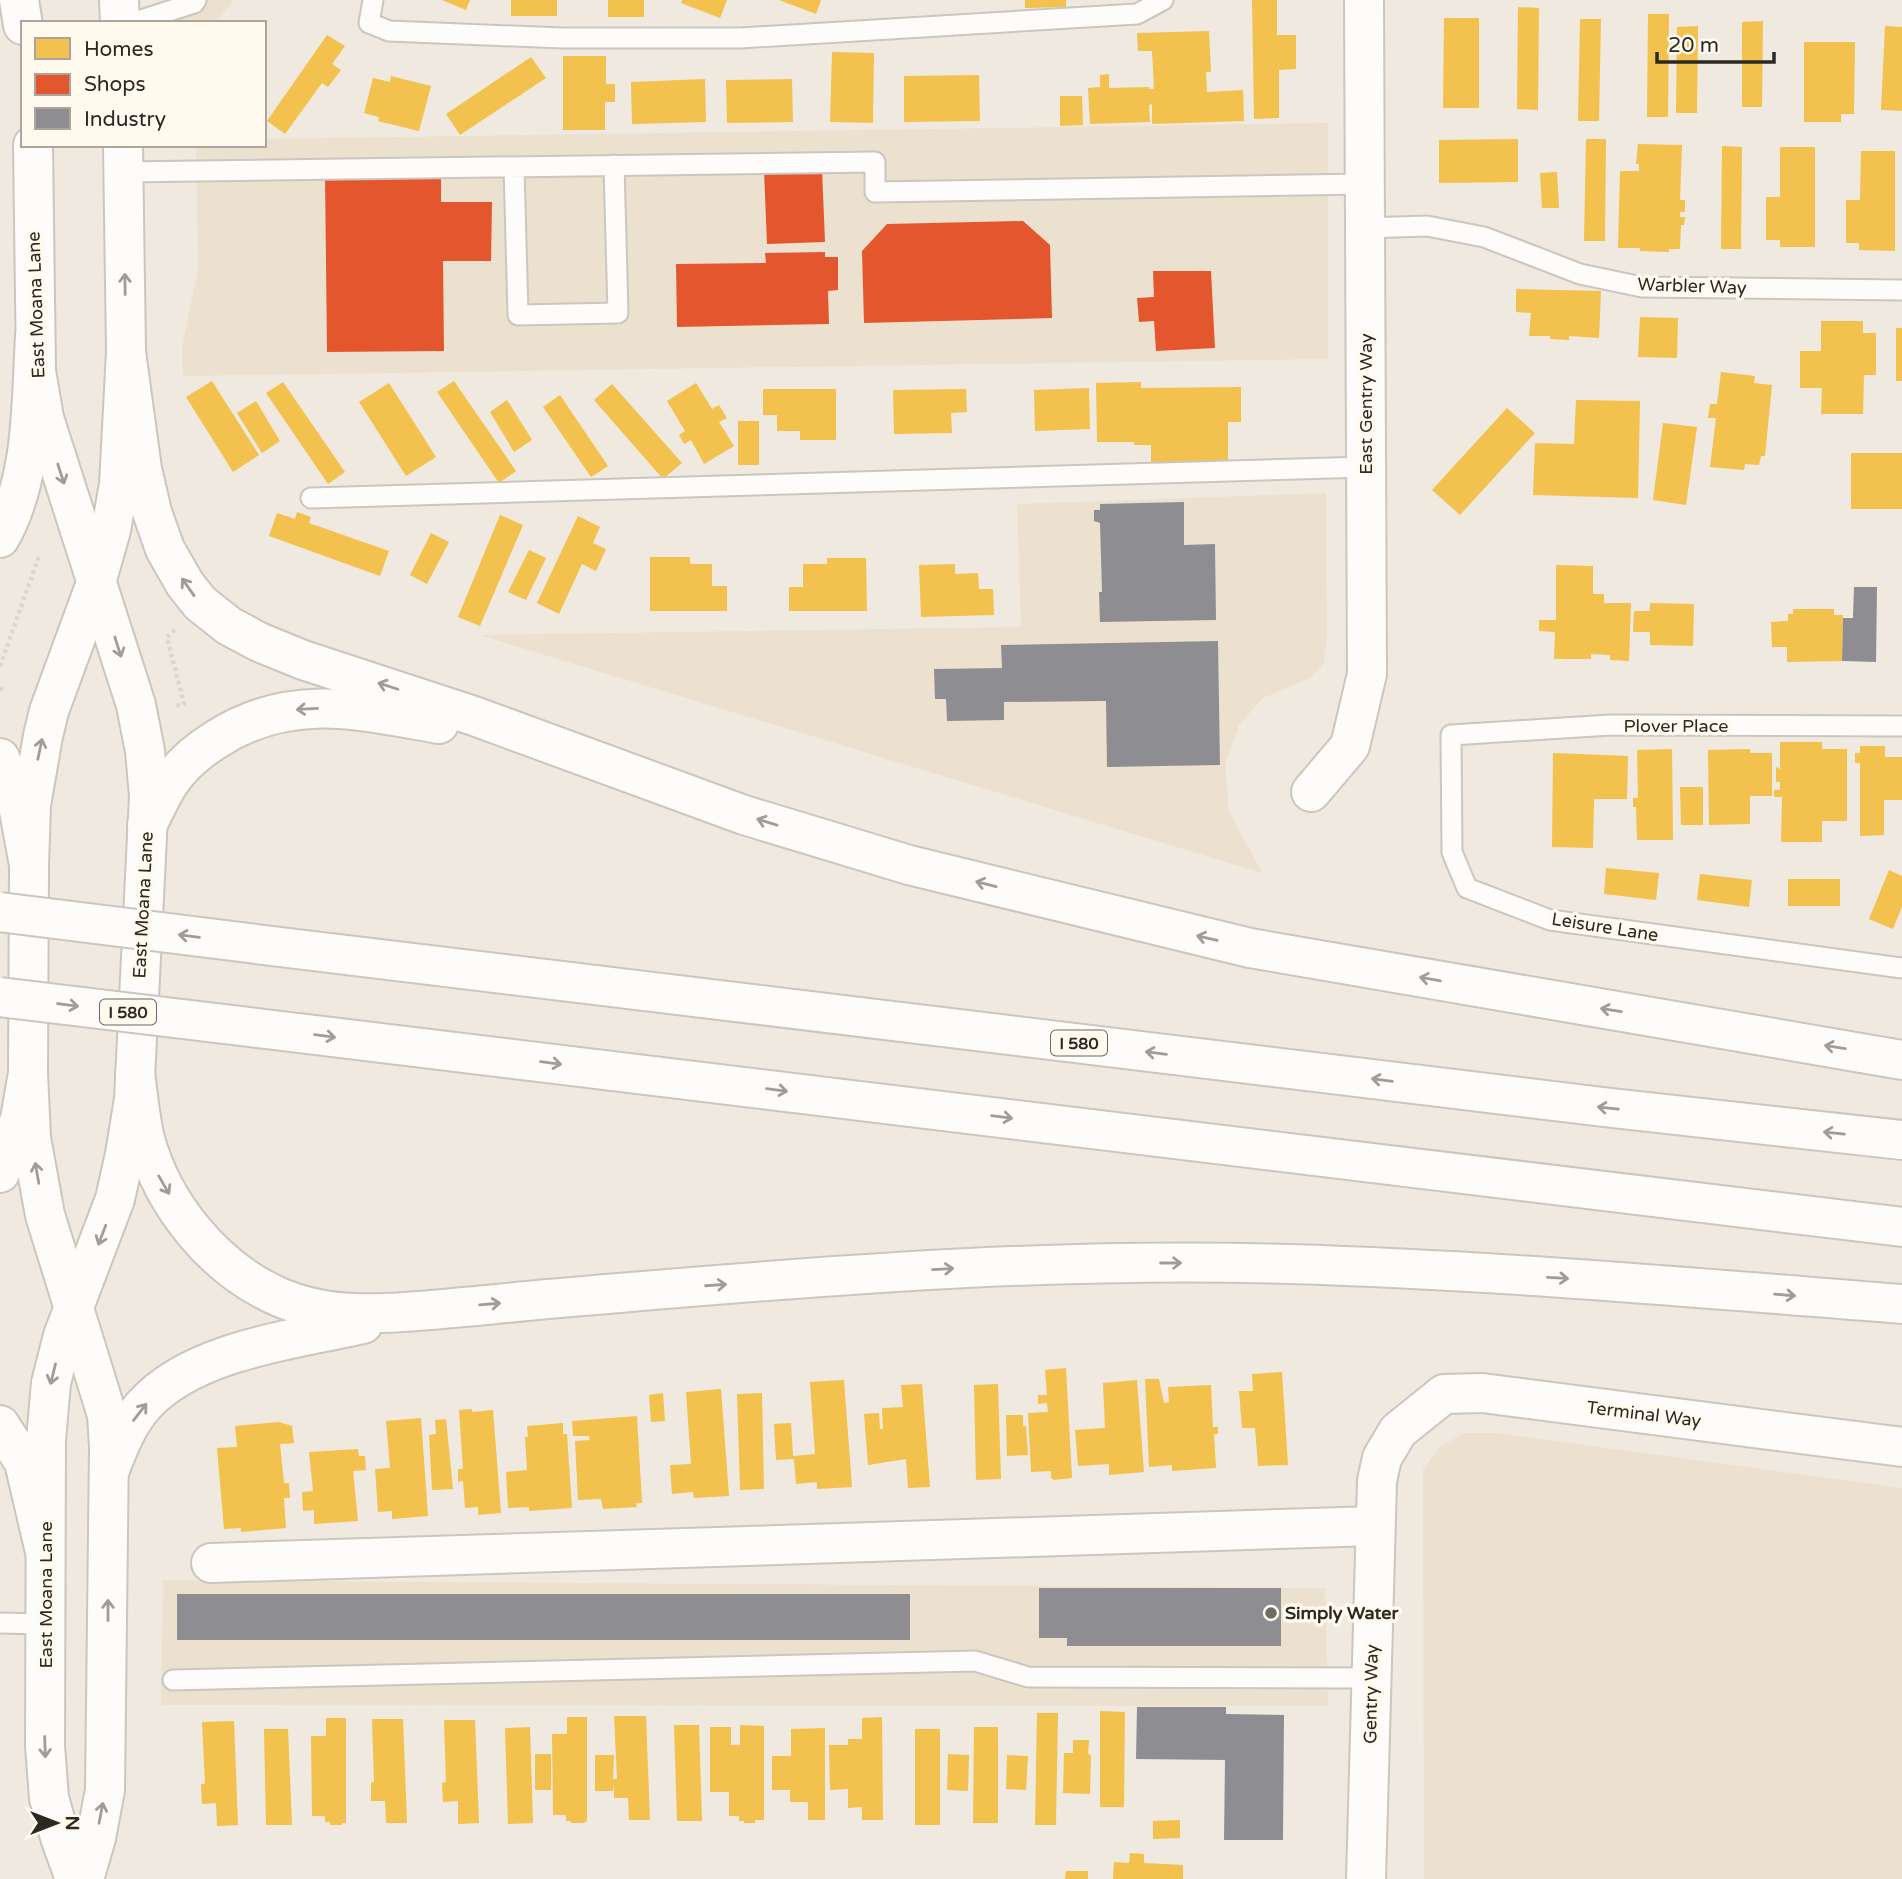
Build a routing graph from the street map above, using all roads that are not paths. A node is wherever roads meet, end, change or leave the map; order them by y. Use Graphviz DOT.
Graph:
graph roads {
  1 [pos="19,0"];
  2 [pos="120,0"];
  3 [pos="196,0"];
  4 [pos="373,0"];
  5 [pos="1163,0"];
  6 [pos="1364,0"];
  7 [pos="22,21"];
  8 [pos="120,21"];
  9 [pos="138,21"];
  10 [pos="33,147"];
  11 [pos="123,159"];
  12 [pos="614,165"];
  13 [pos="514,167"];
  14 [pos="1365,184"];
  15 [pos="1365,228"];
  16 [pos="1902,290"];
  17 [pos="35,336"];
  18 [pos="126,352"];
  19 [pos="1366,467"];
  20 [pos="310,498"];
  21 [pos="15,547"];
  22 [pos="96,583"];
  23 [pos="1902,726"];
  24 [pos="1451,736"];
  25 [pos="544,742"];
  26 [pos="0,758"];
  27 [pos="1311,792"];
  28 [pos="147,825"];
  29 [pos="29,865"];
  30 [pos="0,912"];
  31 [pos="1902,968"];
  32 [pos="0,997"];
  33 [pos="1902,1060"];
  34 [pos="28,1073"];
  35 [pos="135,1073"];
  36 [pos="1902,1140"];
  37 [pos="0,1173"];
  38 [pos="1902,1227"];
  39 [pos="1902,1304"];
  40 [pos="74,1309"];
  41 [pos="422,1310"];
  42 [pos="0,1424"];
  43 [pos="1398,1431"];
  44 [pos="1902,1447"];
  45 [pos="109,1472"];
  46 [pos="1375,1527"];
  47 [pos="45,1552"];
  48 [pos="211,1563"];
  49 [pos="0,1623"];
  50 [pos="45,1624"];
  51 [pos="1371,1678"];
  52 [pos="173,1680"];
  53 [pos="75,1879"];
  54 [pos="84,1879"];
  55 [pos="1366,1879"];
  1 -- 7 [label="main road"];
  2 -- 8 [label="main road"];
  3 -- 9 [label="lane"];
  4 -- 5 [label="lane"];
  6 -- 14 [label="main road, East Gentry Way"];
  10 -- 17 [label="main road, East Moana Lane"];
  11 -- 13 [label="lane"];
  18 -- 11 [label="main road, one-way"];
  12 -- 13 [label="lane"];
  12 -- 13 [label="lane"];
  12 -- 14 [label="lane"];
  14 -- 15 [label="main road, East Gentry Way"];
  15 -- 16 [label="lane, Warbler Way"];
  15 -- 19 [label="main road, East Gentry Way"];
  17 -- 21 [label="main road"];
  17 -- 22 [label="main road, East Moana Lane, one-way"];
  18 -- 22 [label="main road"];
  25 -- 18 [label="main road, one-way"];
  19 -- 20 [label="lane"];
  19 -- 27 [label="main road, East Gentry Way"];
  22 -- 28 [label="main road, East Moana Lane, one-way"];
  29 -- 22 [label="main road, one-way"];
  23 -- 24 [label="lane, Plover Place"];
  24 -- 31 [label="lane, Leisure Lane"];
  25 -- 28 [label="main road, one-way"];
  33 -- 25 [label="main road, one-way"];
  26 -- 29 [label="main road"];
  28 -- 35 [label="main road, East Moana Lane"];
  29 -- 34 [label="main road"];
  36 -- 30 [label="main road, I 580, one-way, bridge"];
  32 -- 38 [label="main road, I 580, one-way, bridge"];
  34 -- 37 [label="main road"];
  40 -- 34 [label="main road, one-way"];
  35 -- 40 [label="main road, East Moana Lane, one-way"];
  35 -- 41 [label="main road, one-way"];
  41 -- 39 [label="main road, one-way"];
  40 -- 45 [label="main road"];
  40 -- 47 [label="main road, East Moana Lane, one-way"];
  45 -- 41 [label="main road, one-way"];
  42 -- 47 [label="main road"];
  43 -- 44 [label="main road, Terminal Way"];
  43 -- 46 [label="main road, Gentry Way"];
  54 -- 45 [label="main road, one-way"];
  46 -- 48 [label="main road"];
  46 -- 51 [label="main road, Gentry Way"];
  47 -- 50 [label="main road, East Moana Lane"];
  49 -- 50 [label="lane"];
  50 -- 53 [label="main road, East Moana Lane, one-way"];
  51 -- 52 [label="lane"];
  51 -- 55 [label="main road, Gentry Way"];
}
